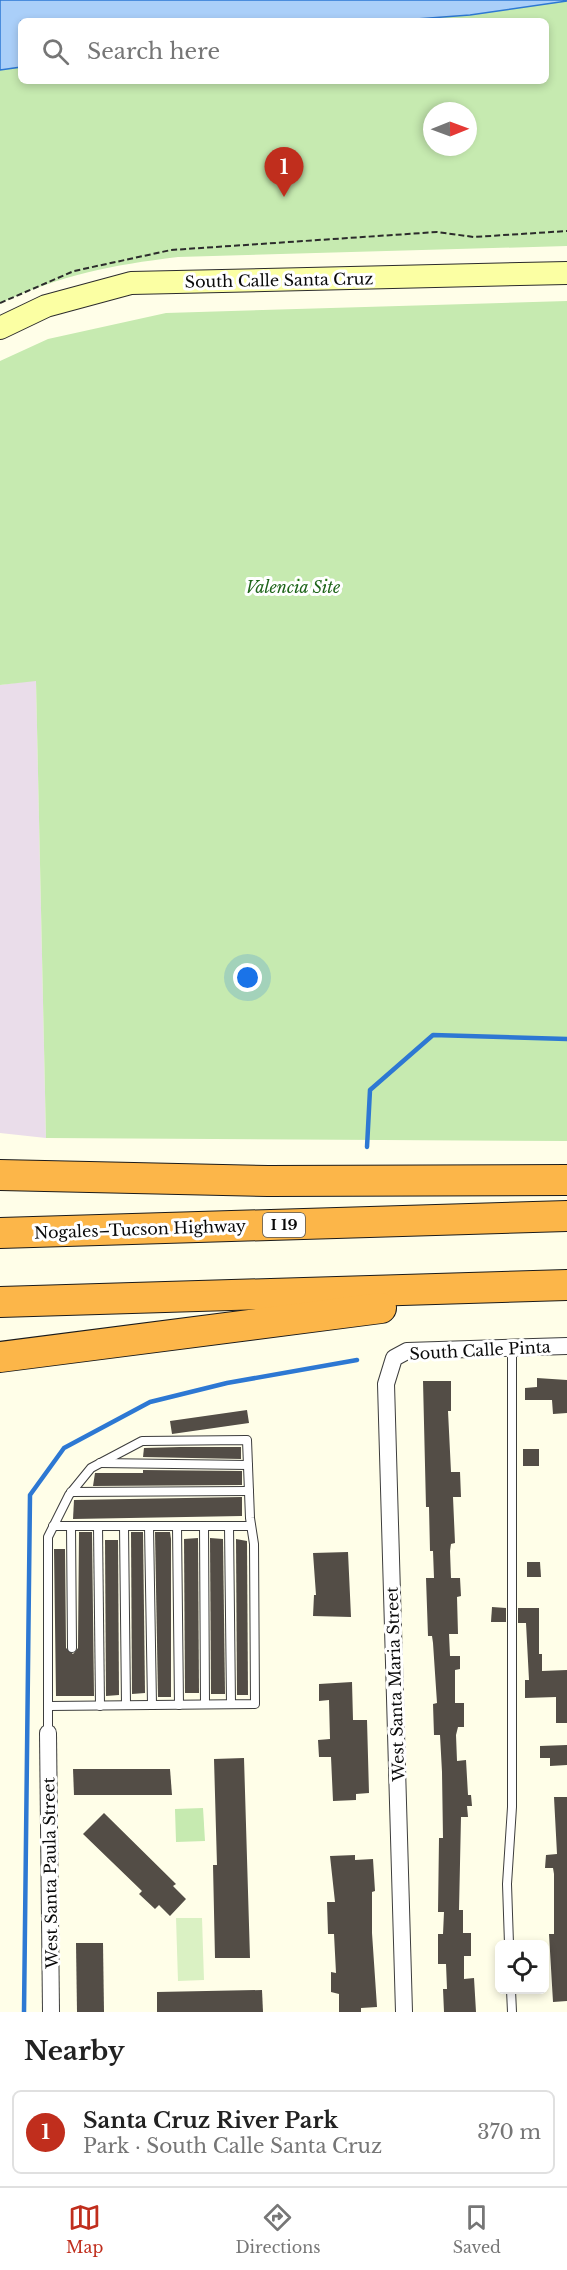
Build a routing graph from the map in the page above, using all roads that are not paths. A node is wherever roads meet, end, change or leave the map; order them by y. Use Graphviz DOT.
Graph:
graph roads {
  1 [pos="567,273"];
  2 [pos="0,328"];
  3 [pos="0,1175"];
  4 [pos="567,1180"];
  5 [pos="567,1216"];
  6 [pos="0,1233"];
  7 [pos="561,1285"];
  8 [pos="0,1302"];
  9 [pos="567,1346"];
  10 [pos="512,1347"];
  11 [pos="0,1357"];
  12 [pos="394,1358"];
  13 [pos="100,1463"];
  14 [pos="248,1465"];
  15 [pos="249,1491"];
  16 [pos="71,1492"];
  17 [pos="53,1526"];
  18 [pos="71,1526"];
  19 [pos="98,1526"];
  20 [pos="124,1526"];
  21 [pos="149,1526"];
  22 [pos="177,1526"];
  23 [pos="204,1526"];
  24 [pos="229,1526"];
  25 [pos="251,1526"];
  26 [pos="72,1648"];
  27 [pos="205,1704"];
  28 [pos="231,1704"];
  29 [pos="126,1705"];
  30 [pos="152,1705"];
  31 [pos="179,1705"];
  32 [pos="49,1706"];
  33 [pos="100,1706"];
  34 [pos="48,1733"];
  35 [pos="509,1940"];
  36 [pos="511,1994"];
  37 [pos="51,2012"];
  38 [pos="404,2012"];
  39 [pos="512,2012"];
  1 -- 2 [label="street, South Calle Santa Cruz"];
  3 -- 4 [label="highway"];
  5 -- 6 [label="highway, Nogales–Tucson Highway / I 19"];
  7 -- 8 [label="highway"];
  7 -- 11 [label="highway"];
  9 -- 10 [label="street, South Calle Pinta"];
  10 -- 12 [label="street, South Calle Pinta"];
  10 -- 35 [label="lane"];
  12 -- 38 [label="street, West Santa Maria Street"];
  13 -- 14 [label="lane"];
  13 -- 14 [label="lane"];
  13 -- 16 [label="lane"];
  14 -- 15 [label="lane"];
  15 -- 16 [label="lane"];
  15 -- 25 [label="lane"];
  16 -- 17 [label="lane"];
  17 -- 18 [label="lane"];
  17 -- 32 [label="lane"];
  18 -- 19 [label="lane"];
  18 -- 26 [label="lane"];
  19 -- 20 [label="lane"];
  19 -- 33 [label="lane"];
  20 -- 21 [label="lane"];
  20 -- 29 [label="lane"];
  21 -- 22 [label="lane"];
  21 -- 30 [label="lane"];
  22 -- 23 [label="lane"];
  22 -- 31 [label="lane"];
  23 -- 24 [label="lane"];
  23 -- 27 [label="lane"];
  24 -- 25 [label="lane"];
  24 -- 28 [label="lane"];
  25 -- 28 [label="lane"];
  27 -- 28 [label="lane"];
  27 -- 31 [label="lane"];
  29 -- 30 [label="lane"];
  29 -- 33 [label="lane"];
  30 -- 31 [label="lane"];
  32 -- 33 [label="lane"];
  32 -- 34 [label="lane"];
  34 -- 37 [label="street, West Santa Paula Street"];
  36 -- 39 [label="lane"];
}
